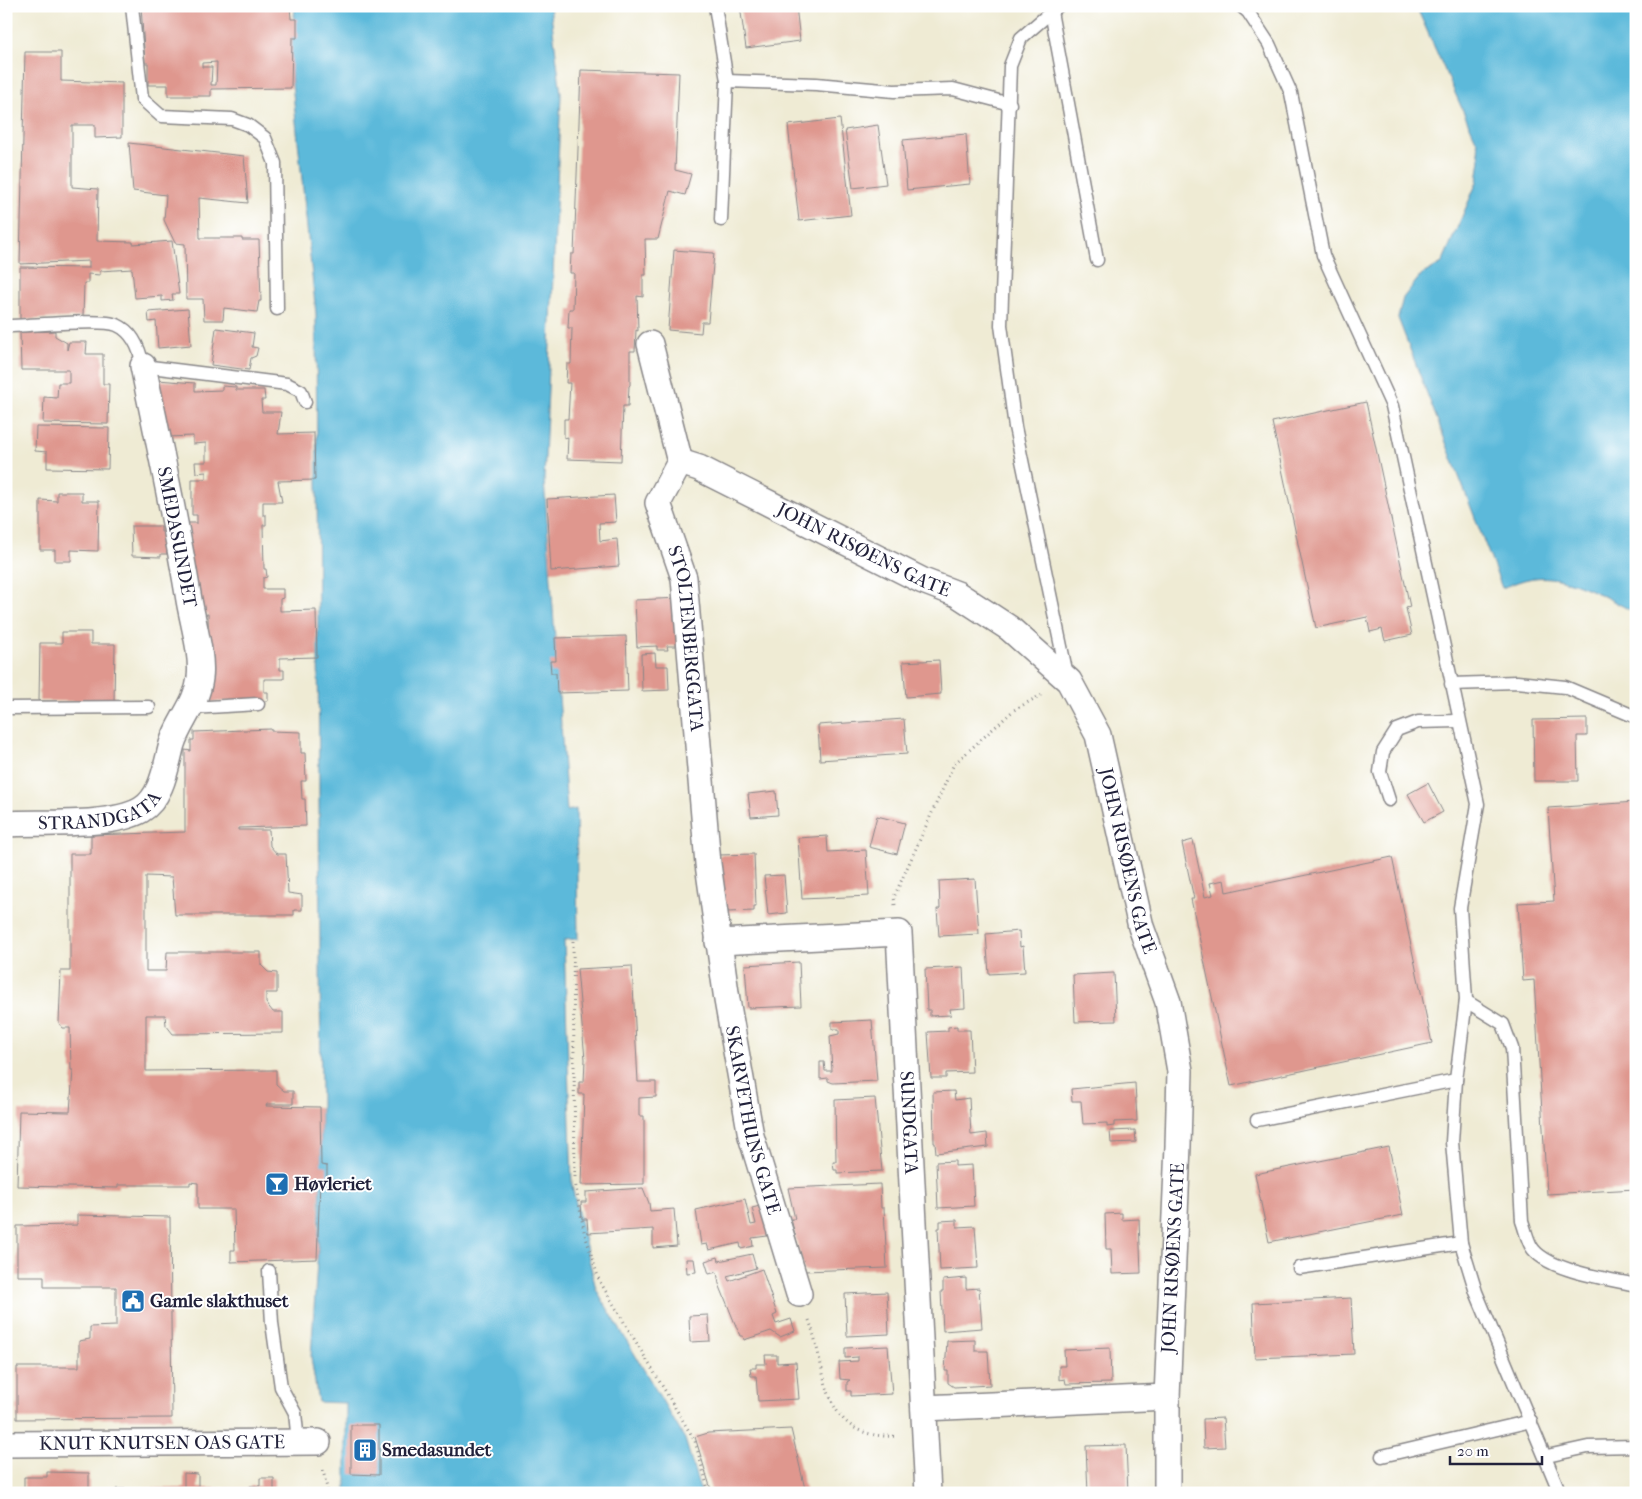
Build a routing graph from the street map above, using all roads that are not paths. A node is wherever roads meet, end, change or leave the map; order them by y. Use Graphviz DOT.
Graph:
graph roads {
  1 [pos="132,6"];
  2 [pos="715,6"];
  3 [pos="1241,6"];
  4 [pos="1053,8"];
  5 [pos="727,81"];
  6 [pos="1010,104"];
  7 [pos="721,220"];
  8 [pos="1097,260"];
  9 [pos="277,309"];
  10 [pos="6,326"];
  11 [pos="650,344"];
  12 [pos="143,366"];
  13 [pos="306,402"];
  14 [pos="680,462"];
  15 [pos="1069,681"];
  16 [pos="1451,684"];
  17 [pos="258,704"];
  18 [pos="148,707"];
  19 [pos="6,708"];
  20 [pos="192,708"];
  21 [pos="1636,717"];
  22 [pos="1458,721"];
  23 [pos="1389,800"];
  24 [pos="6,824"];
  25 [pos="718,942"];
  26 [pos="1466,1001"];
  27 [pos="1456,1080"];
  28 [pos="1256,1120"];
  29 [pos="1461,1243"];
  30 [pos="1300,1268"];
  31 [pos="269,1271"];
  32 [pos="1636,1285"];
  33 [pos="799,1294"];
  34 [pos="1167,1397"];
  35 [pos="924,1408"];
  36 [pos="1531,1421"];
  37 [pos="308,1442"];
  38 [pos="6,1444"];
  39 [pos="1636,1446"];
  40 [pos="1382,1456"];
  41 [pos="1547,1456"];
  42 [pos="928,1493"];
  43 [pos="1167,1493"];
  44 [pos="1560,1493"];
  1 -- 9 [label="lane"];
  2 -- 5 [label="lane"];
  3 -- 16 [label="lane"];
  4 -- 6 [label="lane"];
  4 -- 8 [label="lane"];
  5 -- 6 [label="lane"];
  5 -- 7 [label="lane"];
  6 -- 15 [label="lane"];
  10 -- 12 [label="lane"];
  11 -- 14 [label="street"];
  12 -- 13 [label="lane"];
  12 -- 20 [label="street, SMEDASUNDET"];
  14 -- 15 [label="street, JOHN RISØENS GATE"];
  14 -- 25 [label="street, STOLTENBERGGATA"];
  15 -- 34 [label="street, JOHN RISØENS GATE"];
  16 -- 21 [label="lane"];
  16 -- 22 [label="lane"];
  17 -- 20 [label="lane"];
  18 -- 19 [label="lane"];
  20 -- 24 [label="street, STRANDGATA"];
  22 -- 23 [label="lane"];
  22 -- 26 [label="lane"];
  25 -- 33 [label="street, SKARVETHUNS GATE"];
  25 -- 35 [label="street, SUNDGATA"];
  26 -- 27 [label="lane"];
  26 -- 32 [label="lane"];
  27 -- 28 [label="lane"];
  27 -- 29 [label="lane"];
  29 -- 30 [label="lane"];
  29 -- 36 [label="lane"];
  31 -- 37 [label="lane"];
  34 -- 35 [label="street"];
  34 -- 43 [label="street, JOHN RISØENS GATE"];
  35 -- 42 [label="street, SUNDGATA"];
  36 -- 40 [label="lane"];
  36 -- 41 [label="lane"];
  37 -- 38 [label="street, KNUT KNUTSEN OAS GATE"];
  39 -- 41 [label="lane"];
  41 -- 44 [label="lane"];
}
